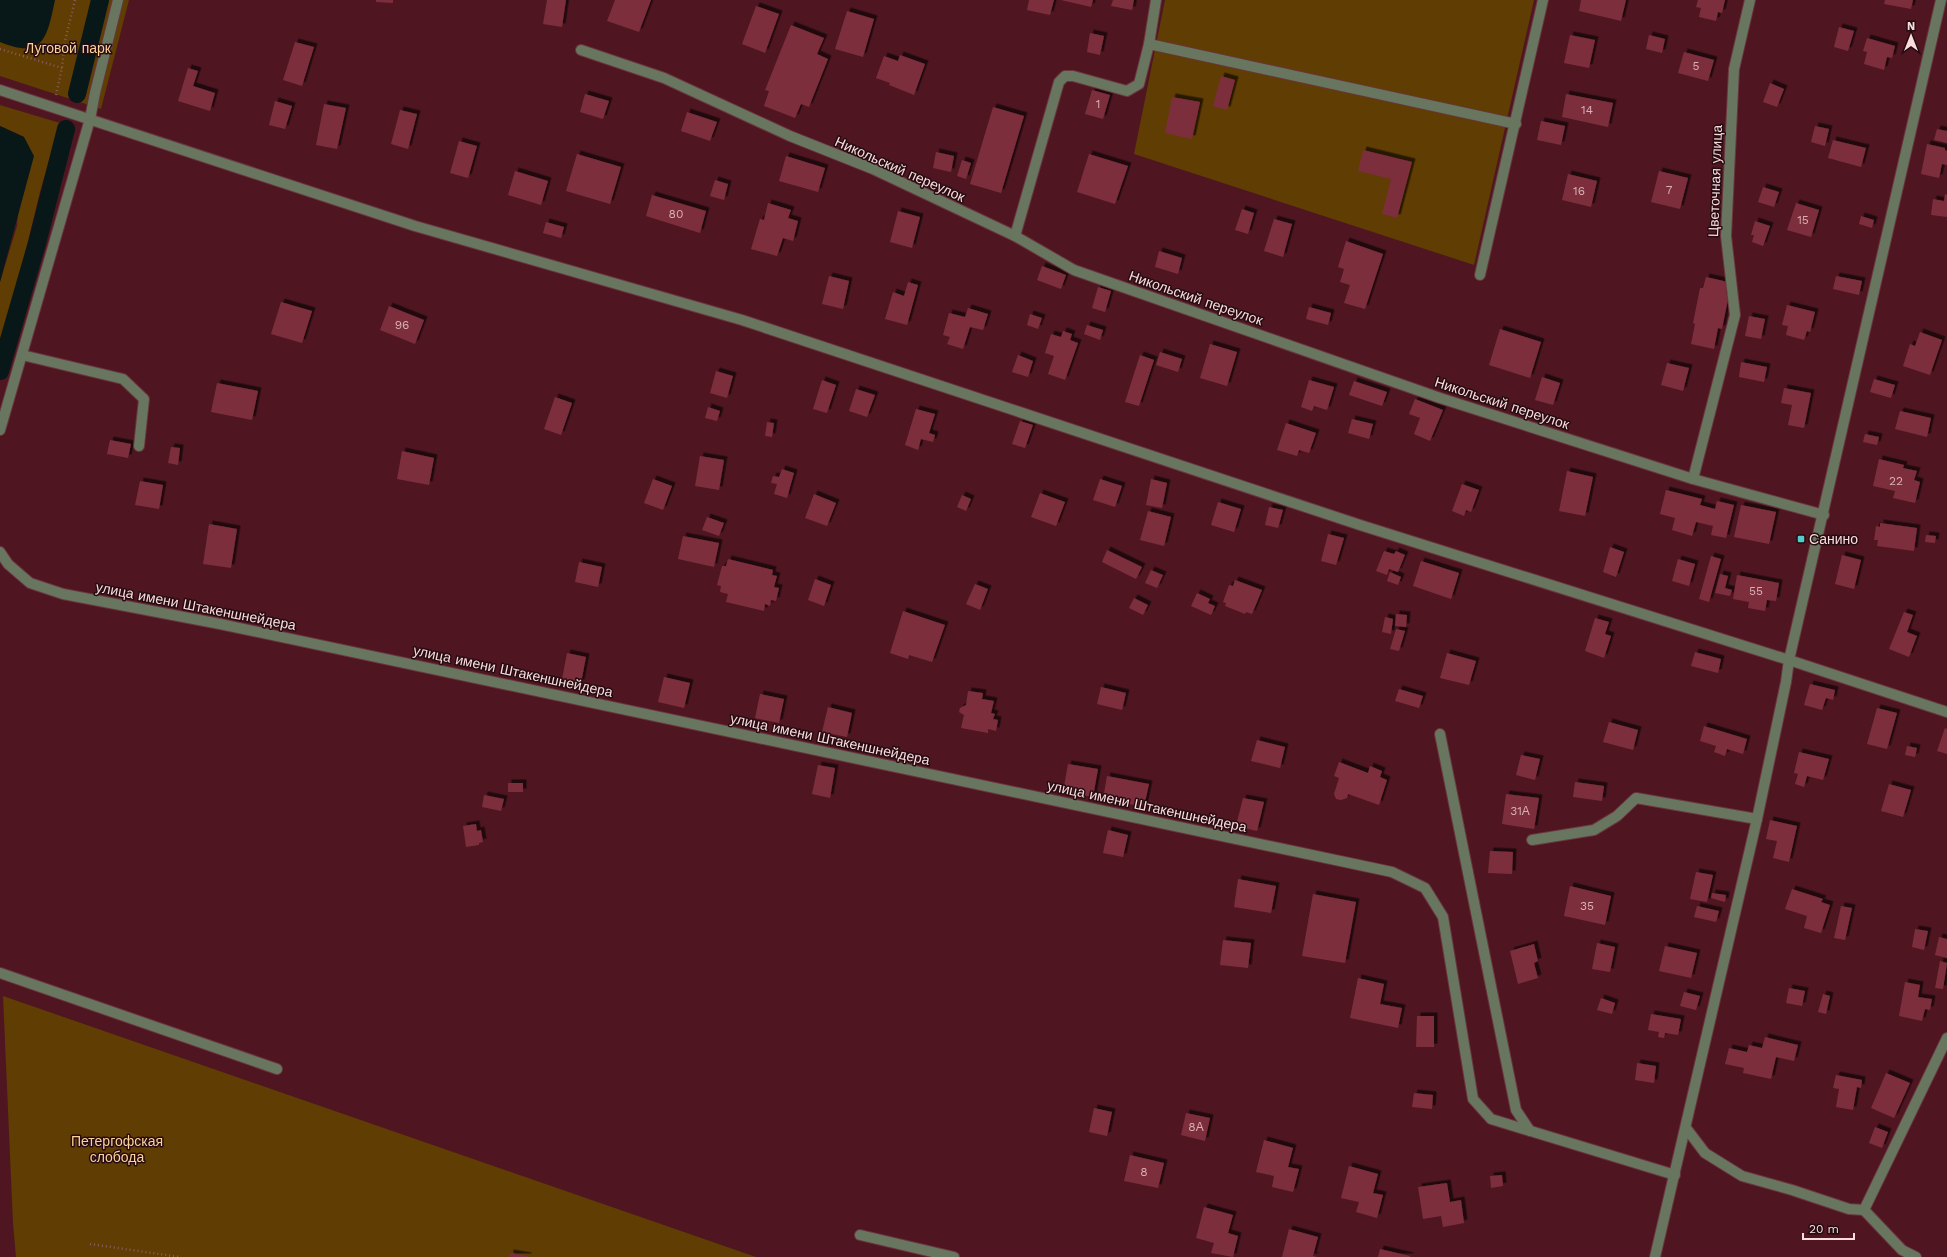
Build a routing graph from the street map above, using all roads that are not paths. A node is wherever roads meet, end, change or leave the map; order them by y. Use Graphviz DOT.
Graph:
graph roads {
  1 [pos="118,0"];
  2 [pos="1156,0"];
  3 [pos="1543,0"];
  4 [pos="1750,0"];
  5 [pos="1941,0"];
  6 [pos="1149,44"];
  7 [pos="581,50"];
  8 [pos="0,90"];
  9 [pos="90,119"];
  10 [pos="1516,124"];
  11 [pos="1015,236"];
  12 [pos="1480,275"];
  13 [pos="22,355"];
  14 [pos="0,430"];
  15 [pos="139,446"];
  16 [pos="1693,479"];
  17 [pos="1824,515"];
  18 [pos="0,552"];
  19 [pos="1789,660"];
  20 [pos="1947,712"];
  21 [pos="1440,734"];
  22 [pos="1757,819"];
  23 [pos="1532,840"];
  24 [pos="0,973"];
  25 [pos="1947,1038"];
  26 [pos="277,1069"];
  27 [pos="1686,1128"];
  28 [pos="1530,1131"];
  29 [pos="1675,1175"];
  30 [pos="1864,1210"];
  31 [pos="860,1235"];
  32 [pos="954,1257"];
  33 [pos="1655,1257"];
  34 [pos="1916,1257"];
  1 -- 9 [label="street"];
  2 -- 6 [label="street"];
  3 -- 10 [label="street"];
  4 -- 16 [label="street, Цветочная улица"];
  5 -- 17 [label="street"];
  6 -- 10 [label="street"];
  6 -- 11 [label="street"];
  7 -- 11 [label="street, Никольский переулок"];
  8 -- 9 [label="street"];
  9 -- 13 [label="street"];
  9 -- 19 [label="street"];
  10 -- 12 [label="street"];
  11 -- 16 [label="street, Никольский переулок"];
  13 -- 14 [label="street"];
  13 -- 15 [label="street"];
  16 -- 17 [label="street, Никольский переулок"];
  17 -- 19 [label="street"];
  18 -- 28 [label="street, улица имени Штакеншнейдера"];
  19 -- 20 [label="street"];
  19 -- 22 [label="street"];
  21 -- 28 [label="street"];
  22 -- 23 [label="street"];
  22 -- 27 [label="street"];
  24 -- 26 [label="street"];
  25 -- 30 [label="street"];
  27 -- 29 [label="street"];
  27 -- 30 [label="street"];
  28 -- 29 [label="street"];
  29 -- 33 [label="street"];
  30 -- 34 [label="street"];
  31 -- 32 [label="street"];
}
